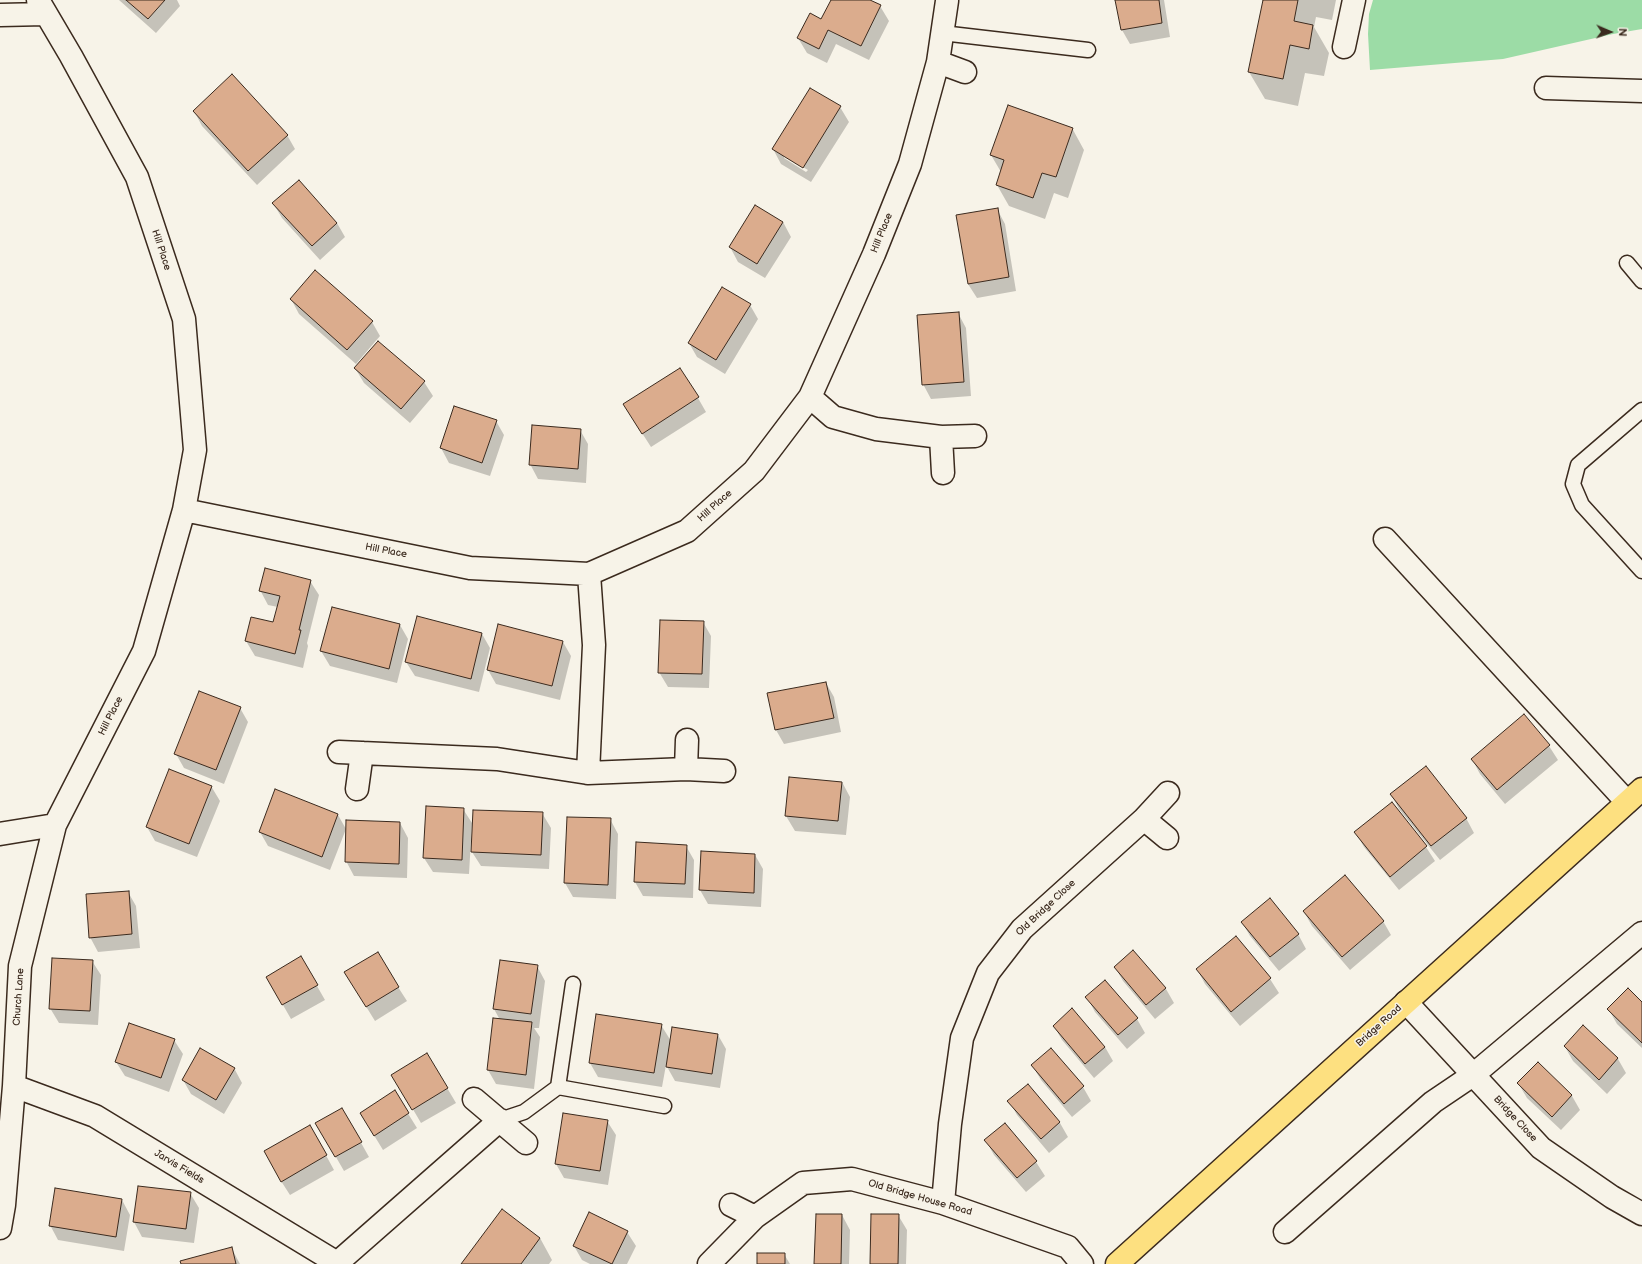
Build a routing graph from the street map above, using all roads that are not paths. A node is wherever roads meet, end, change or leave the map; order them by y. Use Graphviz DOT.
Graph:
graph roads {
  1 [pos="948,0"];
  2 [pos="1354,0"];
  3 [pos="41,7"];
  4 [pos="0,15"];
  5 [pos="942,33"];
  6 [pos="1344,47"];
  7 [pos="1088,50"];
  8 [pos="938,62"];
  9 [pos="965,72"];
  10 [pos="1546,88"];
  11 [pos="1642,91"];
  12 [pos="1627,263"];
  13 [pos="1642,281"];
  14 [pos="810,397"];
  15 [pos="1642,410"];
  16 [pos="976,436"];
  17 [pos="941,437"];
  18 [pos="943,473"];
  19 [pos="184,510"];
  20 [pos="1385,539"];
  21 [pos="1642,572"];
  22 [pos="590,574"];
  23 [pos="687,740"];
  24 [pos="338,752"];
  25 [pos="362,753"];
  26 [pos="686,769"];
  27 [pos="724,771"];
  28 [pos="588,773"];
  29 [pos="357,789"];
  30 [pos="1168,793"];
  31 [pos="1635,795"];
  32 [pos="1144,819"];
  33 [pos="55,825"];
  34 [pos="0,834"];
  35 [pos="1167,838"];
  36 [pos="1642,933"];
  37 [pos="573,984"];
  38 [pos="1406,1002"];
  39 [pos="1473,1075"];
  40 [pos="14,1086"];
  41 [pos="558,1087"];
  42 [pos="474,1099"];
  43 [pos="664,1106"];
  44 [pos="500,1120"];
  45 [pos="526,1143"];
  46 [pos="943,1203"];
  47 [pos="732,1205"];
  48 [pos="1642,1214"];
  49 [pos="756,1217"];
  50 [pos="0,1228"];
  51 [pos="1285,1232"];
  52 [pos="336,1263"];
  53 [pos="709,1264"];
  54 [pos="1082,1264"];
  55 [pos="1117,1264"];
  1 -- 5 [label="street, Hill Place"];
  2 -- 6 [label="street"];
  3 -- 4 [label="street"];
  3 -- 19 [label="street, Hill Place"];
  5 -- 7 [label="lane"];
  5 -- 8 [label="street, Hill Place"];
  8 -- 9 [label="street"];
  8 -- 14 [label="street, Hill Place"];
  10 -- 11 [label="street"];
  12 -- 13 [label="lane"];
  14 -- 17 [label="street"];
  14 -- 22 [label="street, Hill Place"];
  15 -- 21 [label="lane"];
  16 -- 17 [label="street"];
  17 -- 18 [label="street"];
  19 -- 22 [label="street, Hill Place"];
  19 -- 33 [label="street, Hill Place"];
  20 -- 31 [label="street"];
  22 -- 28 [label="street"];
  23 -- 26 [label="street"];
  24 -- 25 [label="street"];
  25 -- 28 [label="street"];
  25 -- 29 [label="street"];
  26 -- 27 [label="street"];
  26 -- 28 [label="street"];
  30 -- 32 [label="street, Old Bridge Close"];
  31 -- 38 [label="main road, Bridge Road"];
  32 -- 35 [label="street"];
  32 -- 46 [label="street, Old Bridge Close"];
  33 -- 34 [label="street"];
  33 -- 40 [label="street, Church Lane"];
  36 -- 39 [label="street"];
  37 -- 41 [label="lane"];
  38 -- 39 [label="street, Bridge Close"];
  38 -- 55 [label="main road, Bridge Road"];
  39 -- 48 [label="street, Bridge Close"];
  39 -- 51 [label="street"];
  40 -- 50 [label="street, Church Lane"];
  40 -- 52 [label="street, Jarvis Fields"];
  41 -- 43 [label="lane"];
  41 -- 44 [label="lane"];
  42 -- 44 [label="street"];
  44 -- 45 [label="street"];
  44 -- 52 [label="street, Jarvis Fields"];
  46 -- 49 [label="street, Old Bridge House Road"];
  46 -- 54 [label="street, Old Bridge House Road"];
  47 -- 49 [label="street"];
  49 -- 53 [label="street, Old Bridge House Road"];
}
